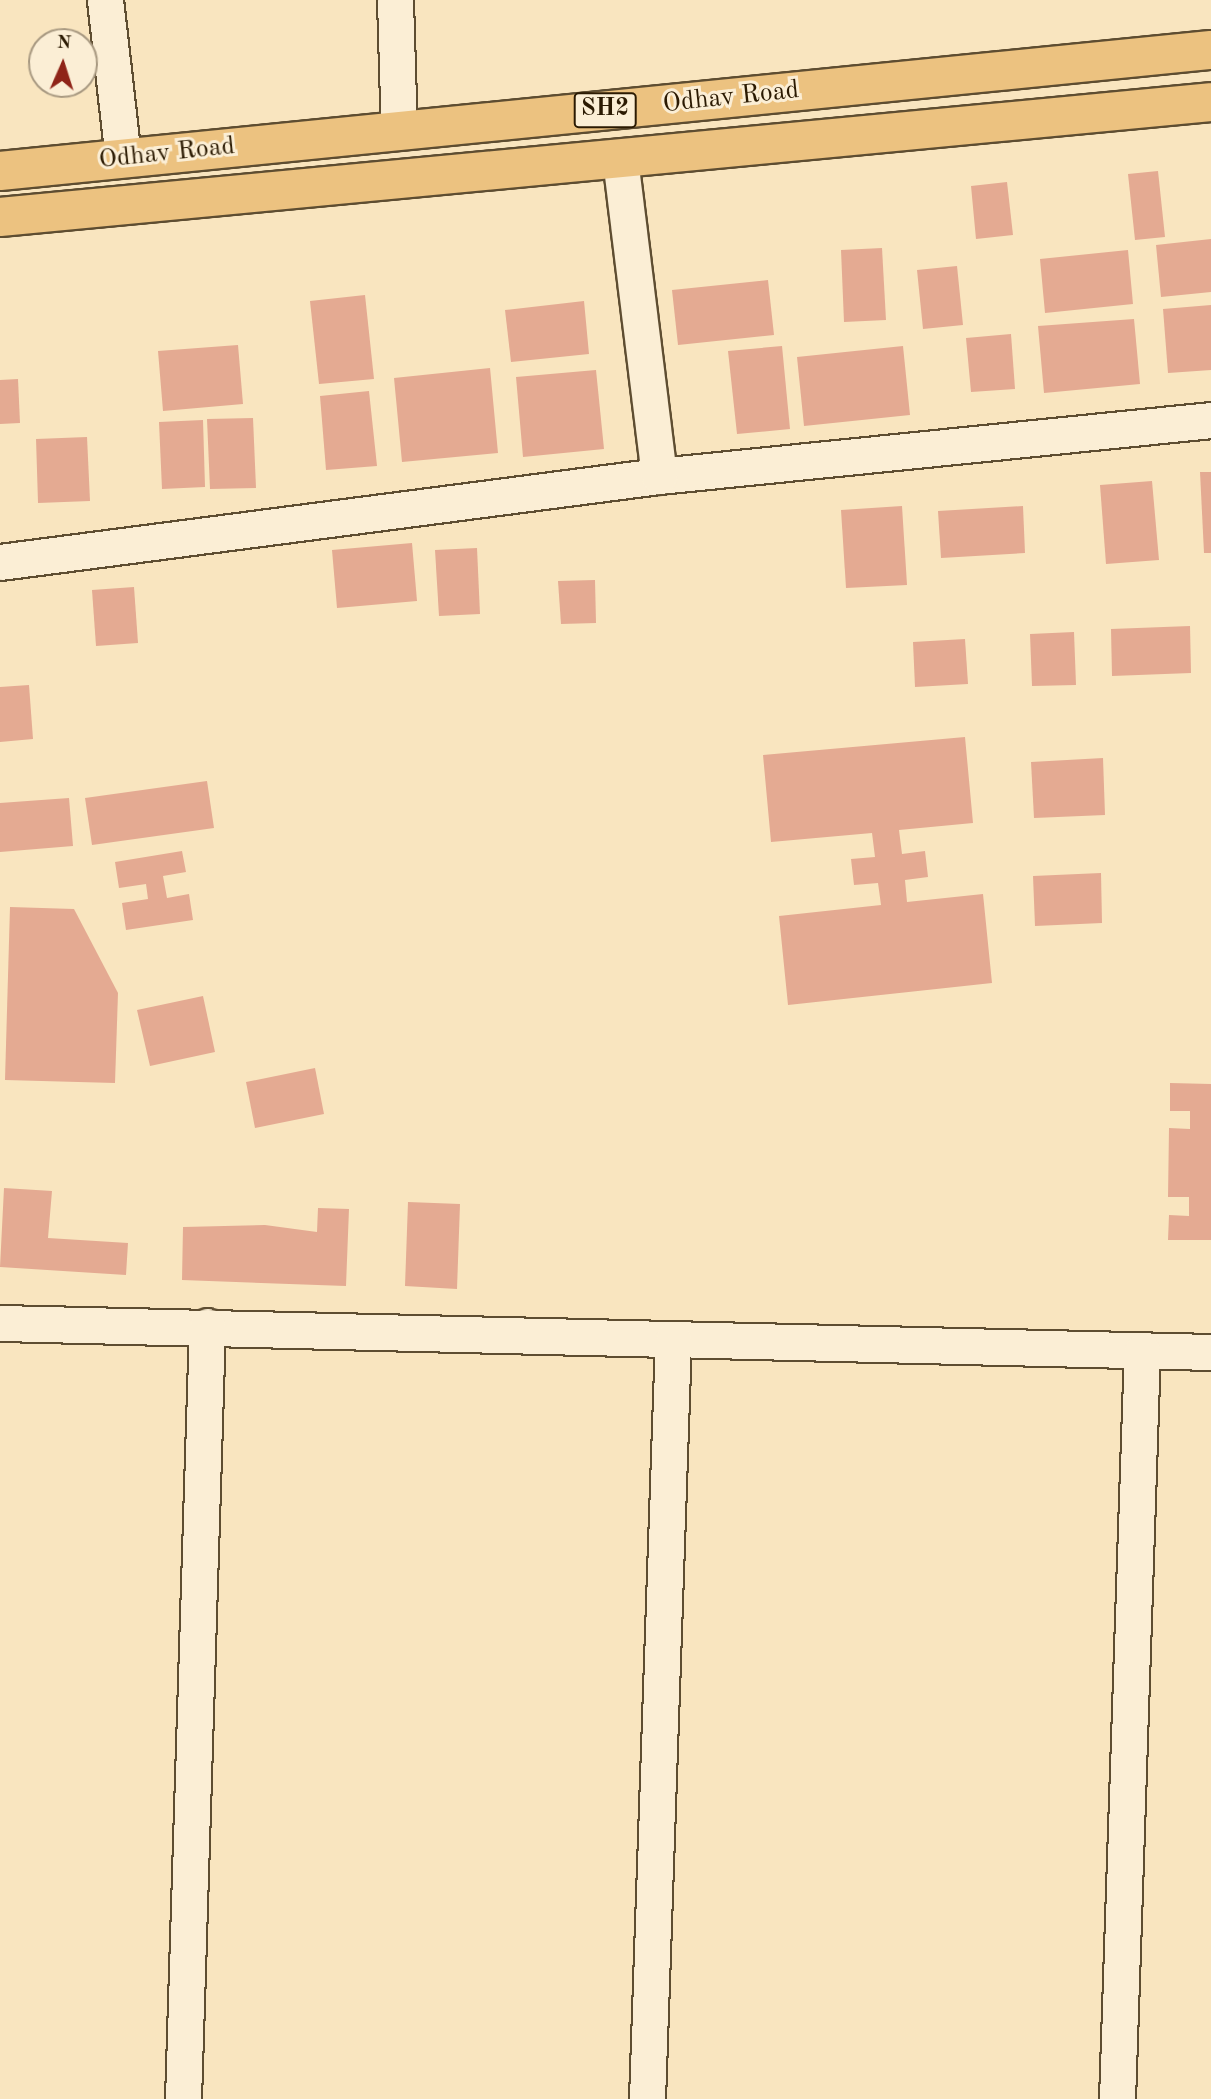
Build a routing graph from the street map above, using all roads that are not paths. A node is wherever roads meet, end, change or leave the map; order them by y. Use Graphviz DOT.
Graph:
graph roads {
  1 [pos="105,0"];
  2 [pos="395,0"];
  3 [pos="1211,50"];
  4 [pos="1211,102"];
  5 [pos="399,131"];
  6 [pos="621,158"];
  7 [pos="123,159"];
  8 [pos="0,171"];
  9 [pos="0,217"];
  10 [pos="1211,420"];
  11 [pos="659,476"];
  12 [pos="0,562"];
  13 [pos="0,1323"];
  14 [pos="207,1326"];
  15 [pos="673,1339"];
  16 [pos="1142,1351"];
  17 [pos="1211,1352"];
  18 [pos="183,2099"];
  19 [pos="648,2099"];
  20 [pos="1117,2099"];
  1 -- 7 [label="street"];
  2 -- 5 [label="street"];
  3 -- 5 [label="main road, Odhav Road / SH2"];
  4 -- 6 [label="main road, Odhav Road / SH2"];
  5 -- 7 [label="main road, Odhav Road / SH2"];
  6 -- 9 [label="main road, Odhav Road / SH2"];
  6 -- 11 [label="street"];
  7 -- 8 [label="main road, Odhav Road / SH2"];
  10 -- 11 [label="street"];
  11 -- 12 [label="street"];
  13 -- 14 [label="street"];
  14 -- 15 [label="street"];
  14 -- 18 [label="street"];
  15 -- 16 [label="street"];
  15 -- 19 [label="street"];
  16 -- 17 [label="street"];
  16 -- 20 [label="street"];
}
